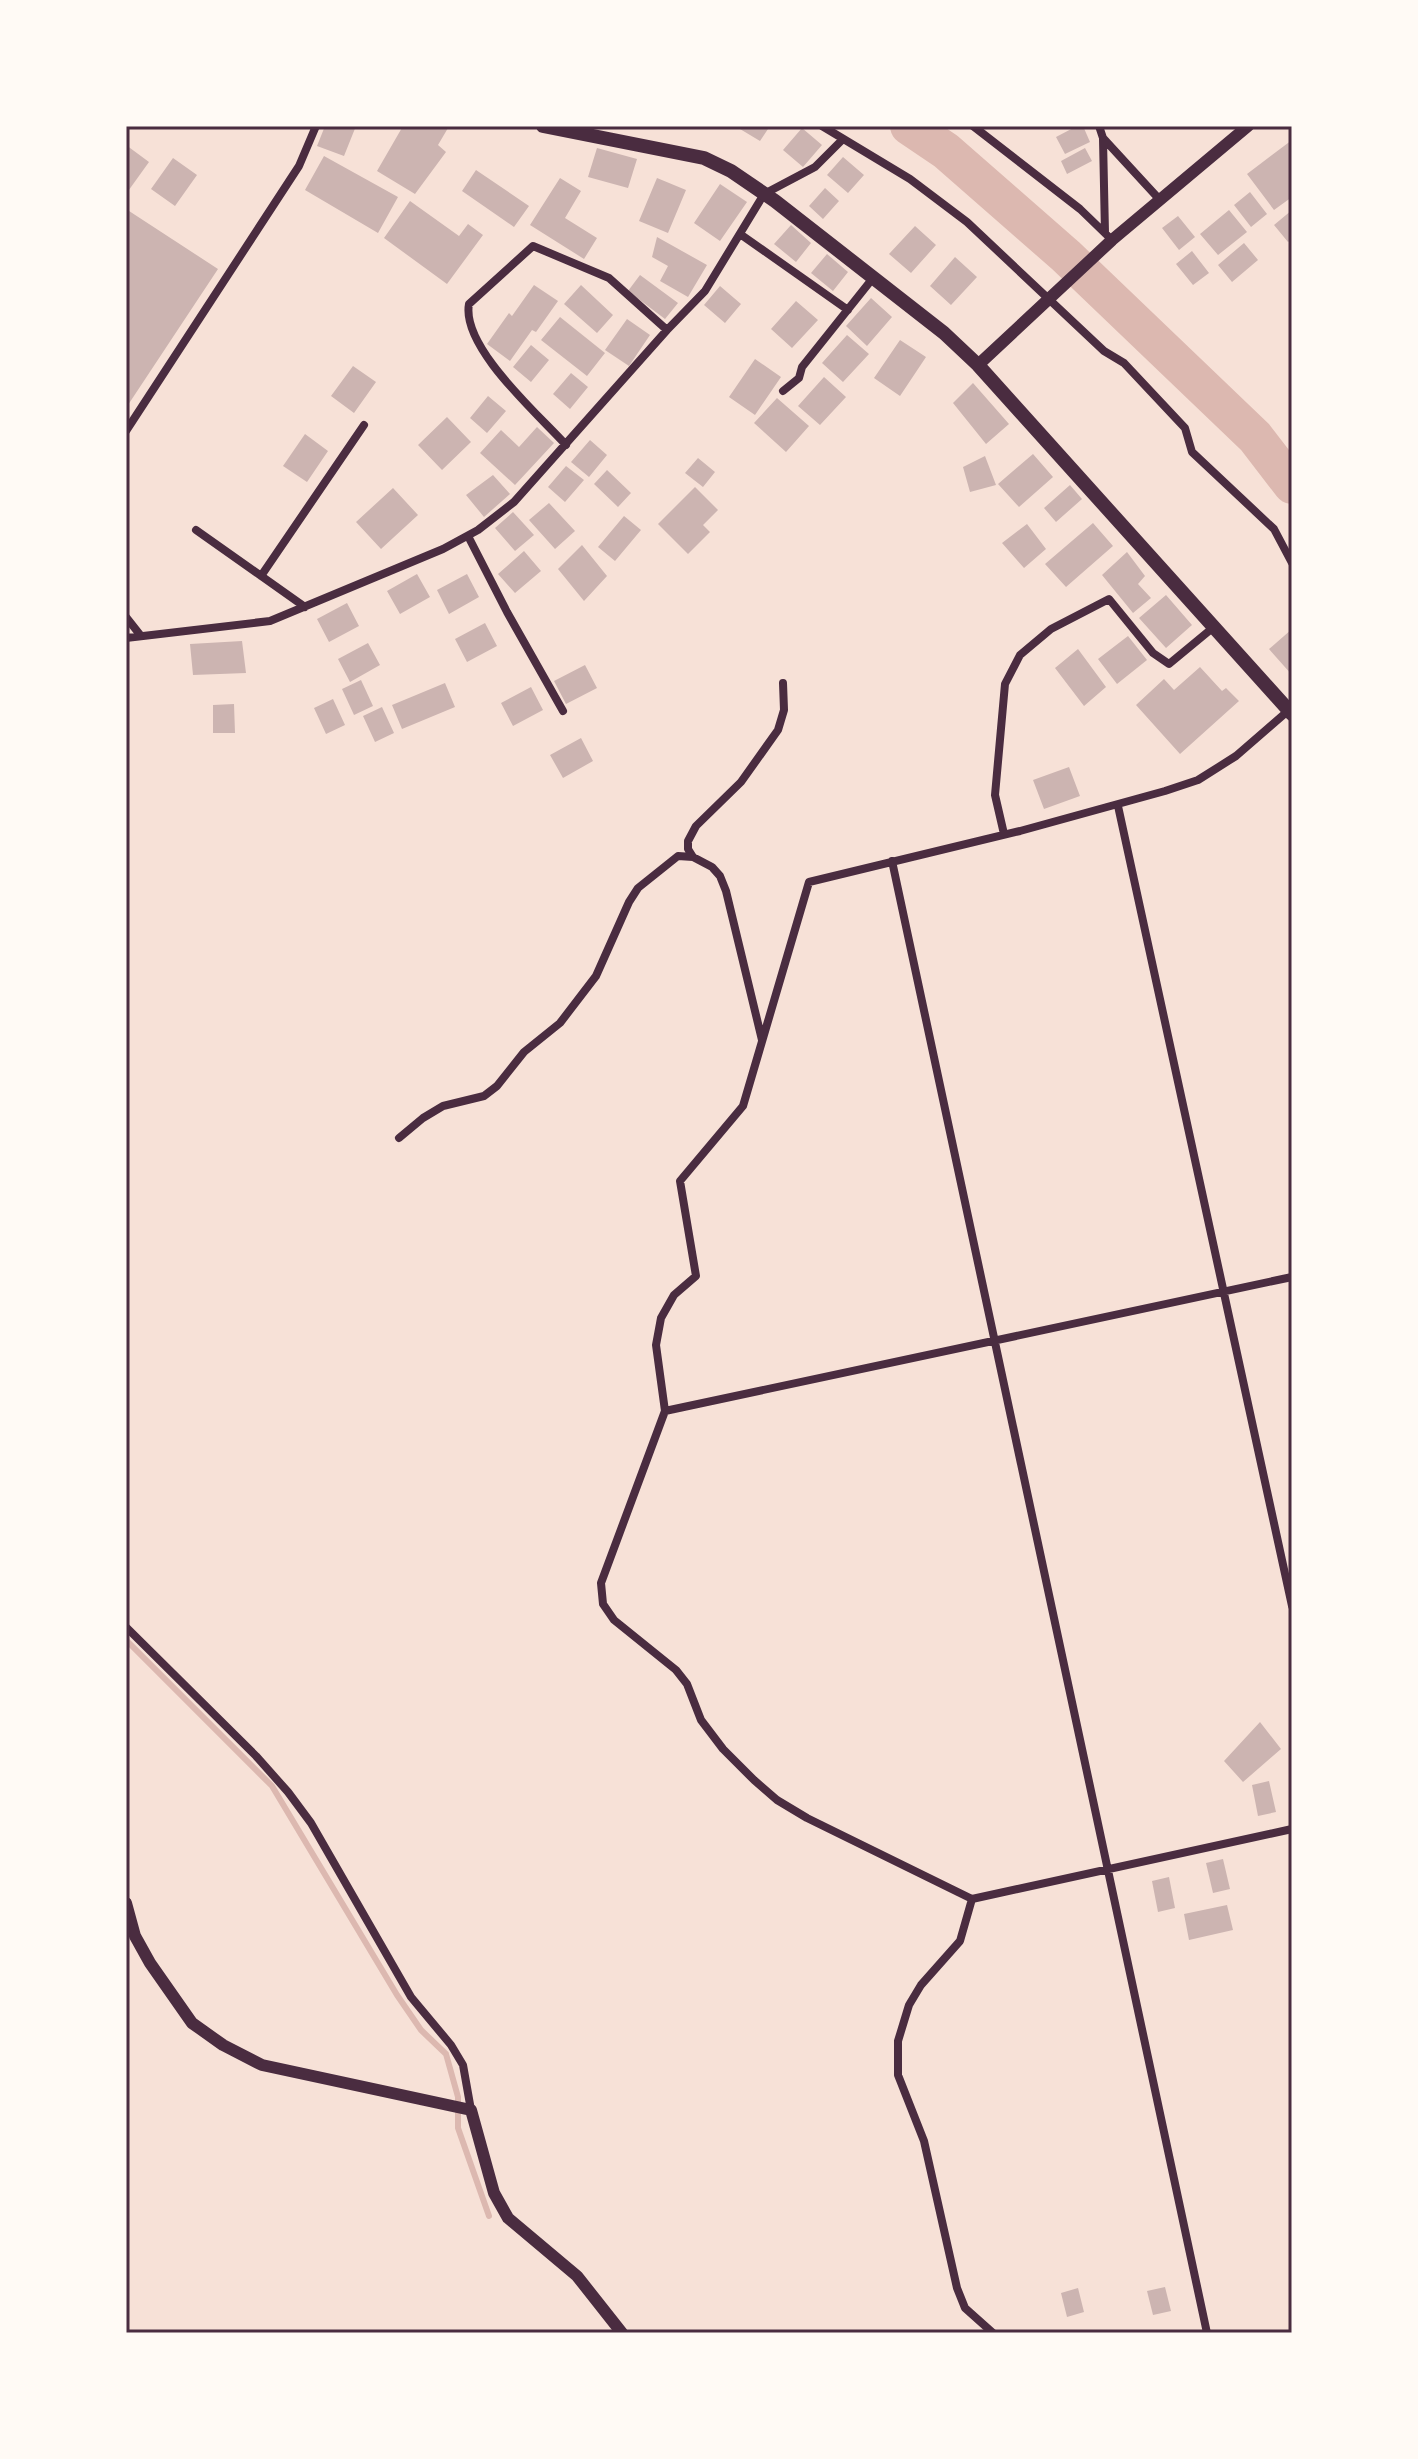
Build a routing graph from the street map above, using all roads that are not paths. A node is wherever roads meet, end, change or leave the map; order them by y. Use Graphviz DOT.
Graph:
graph roads {
  1 [pos="316,126"];
  2 [pos="543,126"];
  3 [pos="822,126"];
  4 [pos="973,126"];
  5 [pos="1099,126"];
  6 [pos="1248,126"];
  7 [pos="1103,138"];
  8 [pos="842,140"];
  9 [pos="764,194"];
  10 [pos="1160,200"];
  11 [pos="740,234"];
  12 [pos="1108,240"];
  13 [pos="873,278"];
  14 [pos="1048,298"];
  15 [pos="848,310"];
  16 [pos="667,330"];
  17 [pos="978,365"];
  18 [pos="783,391"];
  19 [pos="364,425"];
  20 [pos="126,431"];
  21 [pos="566,445"];
  22 [pos="196,530"];
  23 [pos="468,536"];
  24 [pos="1292,563"];
  25 [pos="261,576"];
  26 [pos="305,607"];
  27 [pos="126,617"];
  28 [pos="1215,626"];
  29 [pos="141,636"];
  30 [pos="126,638"];
  31 [pos="783,683"];
  32 [pos="563,711"];
  33 [pos="1291,712"];
  34 [pos="1118,806"];
  35 [pos="1004,834"];
  36 [pos="693,857"];
  37 [pos="892,861"];
  38 [pos="762,1040"];
  39 [pos="399,1138"];
  40 [pos="1292,1277"];
  41 [pos="1224,1292"];
  42 [pos="995,1341"];
  43 [pos="665,1411"];
  44 [pos="1292,1606"];
  45 [pos="126,1627"];
  46 [pos="1292,1829"];
  47 [pos="1107,1868"];
  48 [pos="972,1899"];
  49 [pos="126,1903"];
  50 [pos="471,2110"];
  51 [pos="622,2333"];
  52 [pos="993,2333"];
  53 [pos="1207,2333"];
  1 -- 20 [label="street"];
  2 -- 9 [label="main road"];
  3 -- 8 [label="street"];
  4 -- 12 [label="street"];
  5 -- 7 [label="street"];
  6 -- 10 [label="street"];
  7 -- 10 [label="street"];
  7 -- 12 [label="street"];
  8 -- 9 [label="street"];
  8 -- 14 [label="street"];
  9 -- 11 [label="street"];
  9 -- 13 [label="main road"];
  10 -- 12 [label="street"];
  11 -- 15 [label="street"];
  11 -- 16 [label="street"];
  12 -- 14 [label="street"];
  13 -- 15 [label="street"];
  13 -- 17 [label="main road"];
  14 -- 17 [label="street"];
  14 -- 24 [label="street"];
  15 -- 18 [label="street"];
  16 -- 21 [label="street"];
  16 -- 21 [label="street"];
  17 -- 28 [label="main road"];
  19 -- 25 [label="street"];
  21 -- 23 [label="street"];
  22 -- 25 [label="street"];
  23 -- 26 [label="street"];
  23 -- 32 [label="street"];
  25 -- 26 [label="street"];
  26 -- 29 [label="street"];
  27 -- 29 [label="street"];
  28 -- 33 [label="main road"];
  28 -- 35 [label="street"];
  29 -- 30 [label="street"];
  31 -- 36 [label="street"];
  33 -- 34 [label="street"];
  34 -- 35 [label="street"];
  34 -- 41 [label="street"];
  35 -- 37 [label="street"];
  36 -- 38 [label="street"];
  36 -- 39 [label="street"];
  37 -- 38 [label="street"];
  37 -- 42 [label="street"];
  38 -- 43 [label="street"];
  40 -- 41 [label="street"];
  41 -- 42 [label="street"];
  41 -- 44 [label="street"];
  42 -- 43 [label="street"];
  42 -- 47 [label="street"];
  43 -- 48 [label="street"];
  45 -- 50 [label="street"];
  46 -- 47 [label="street"];
  47 -- 48 [label="street"];
  47 -- 53 [label="street"];
  48 -- 52 [label="street"];
  49 -- 50 [label="street"];
  50 -- 51 [label="street"];
}
